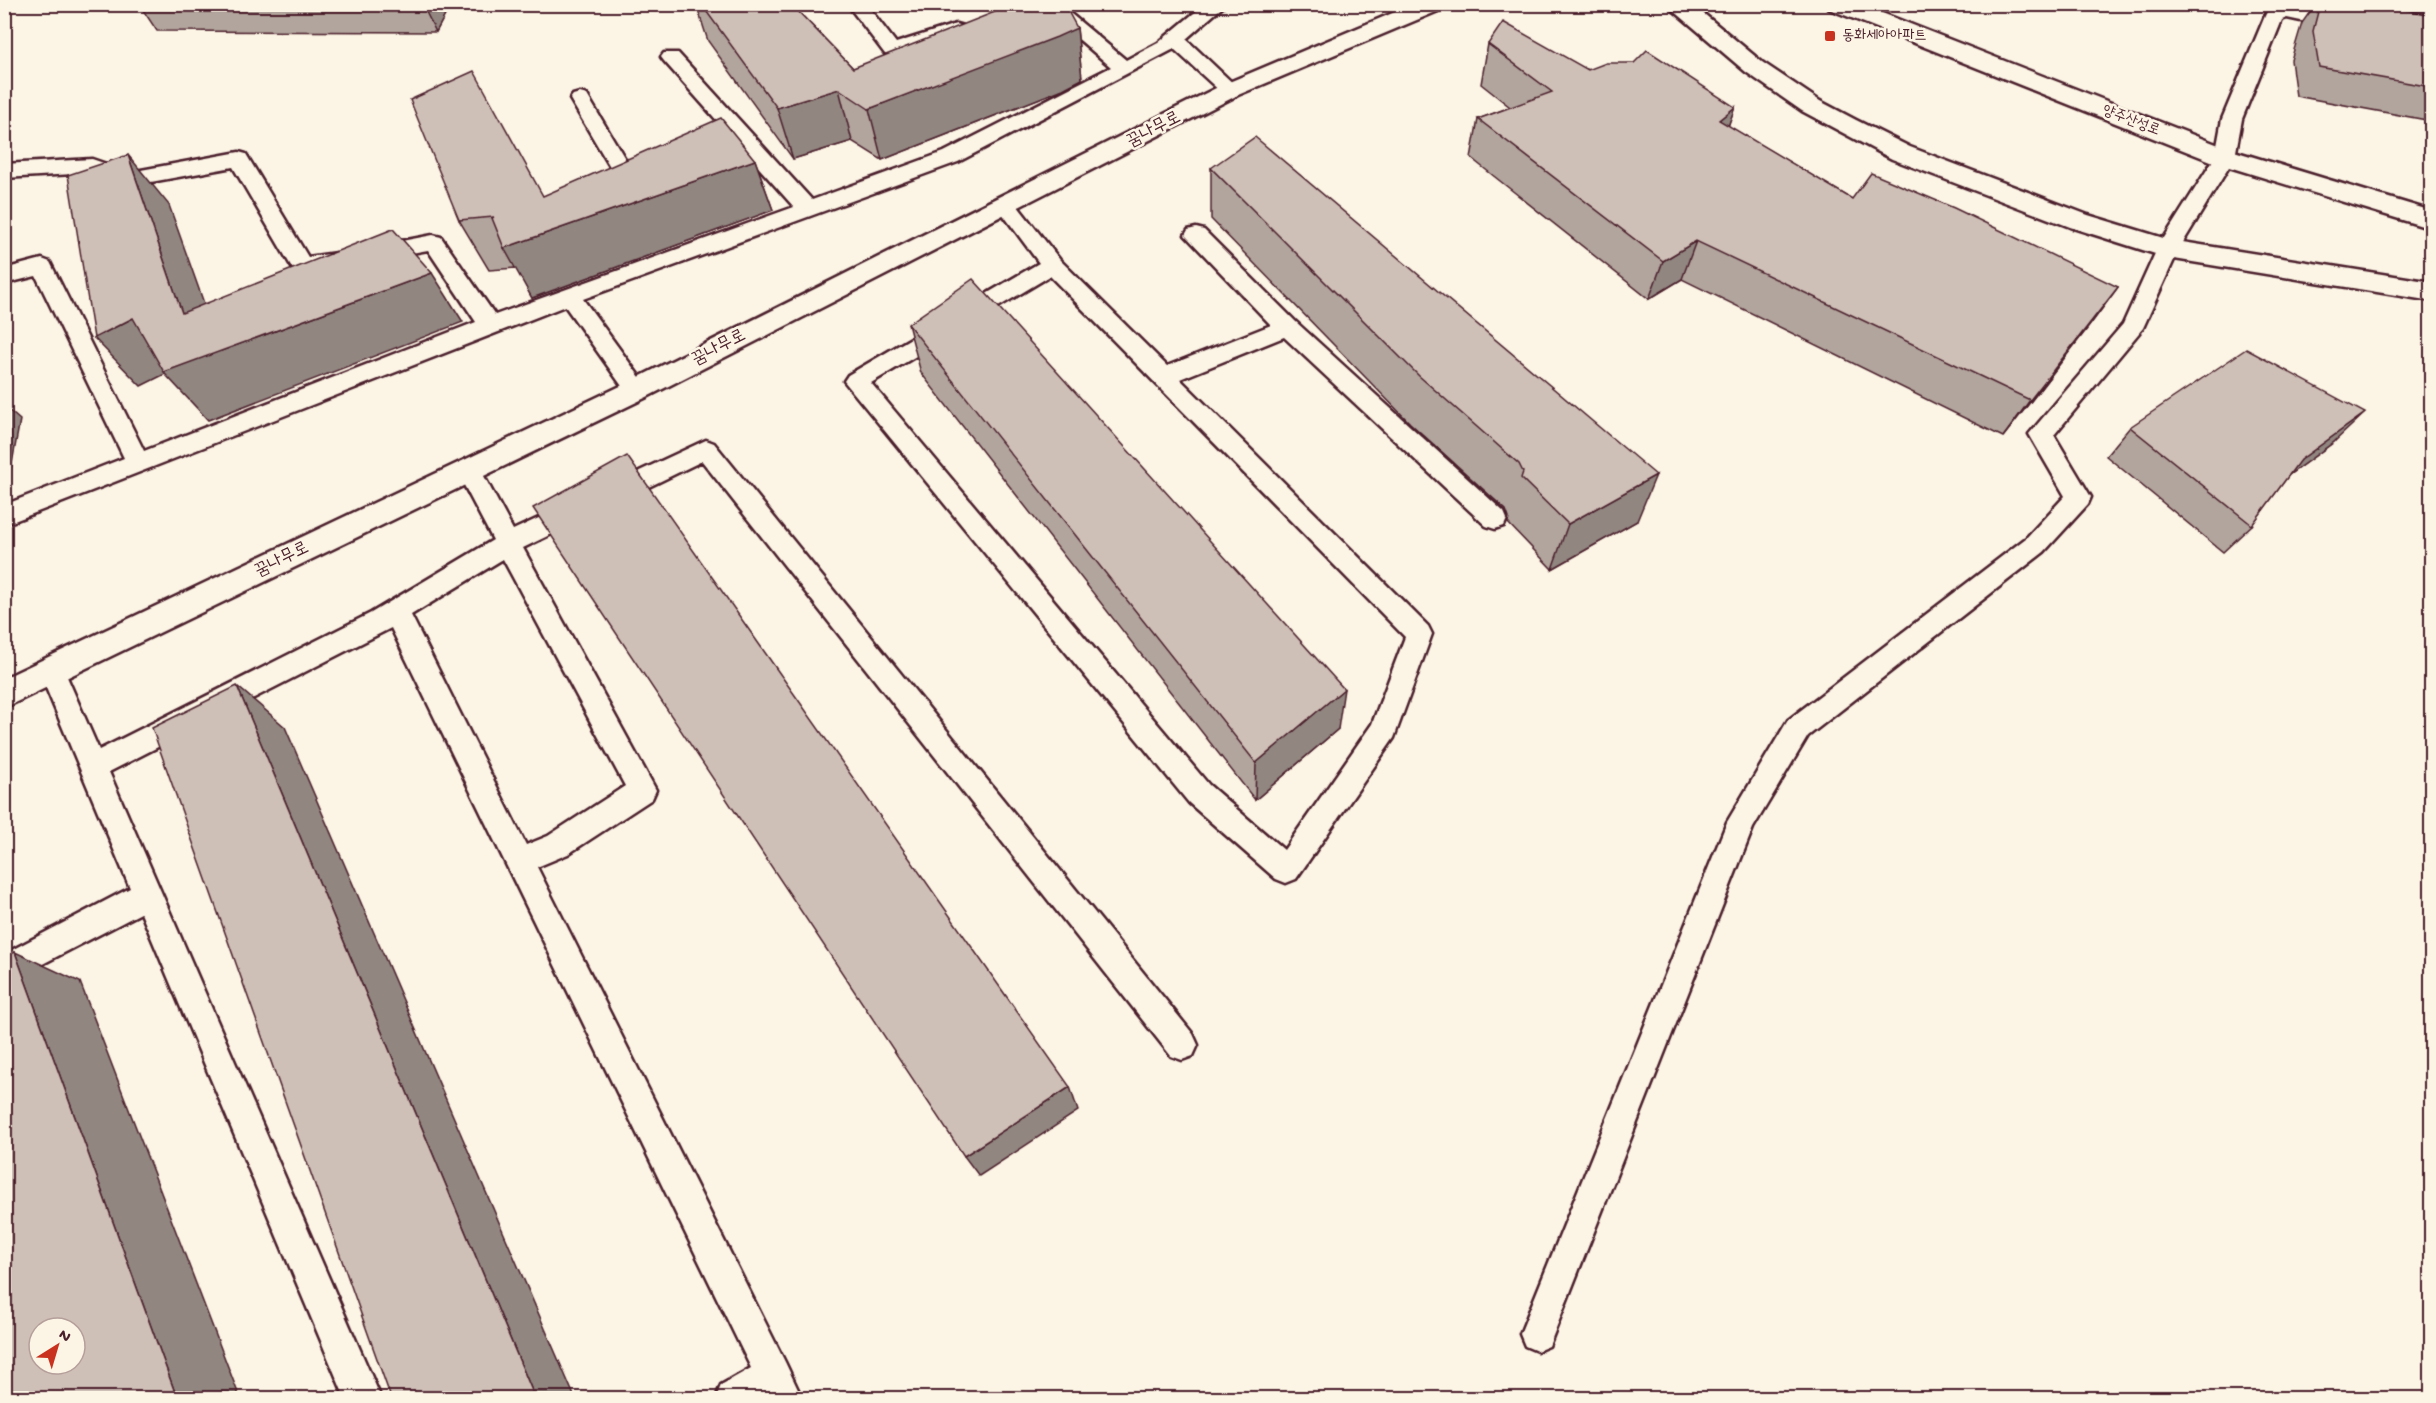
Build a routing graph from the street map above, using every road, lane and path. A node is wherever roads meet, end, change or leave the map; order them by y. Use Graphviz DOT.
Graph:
graph roads {
  1 [pos="856,4"];
  2 [pos="1217,4"];
  3 [pos="1435,4"];
  4 [pos="1677,4"];
  5 [pos="1837,4"];
  6 [pos="1039,6"];
  7 [pos="972,25"];
  8 [pos="2365,28"];
  9 [pos="1176,40"];
  10 [pos="671,57"];
  11 [pos="1124,68"];
  12 [pos="1230,90"];
  13 [pos="580,99"];
  14 [pos="741,135"];
  15 [pos="719,142"];
  16 [pos="665,157"];
  17 [pos="2225,157"];
  18 [pos="4,171"];
  19 [pos="1006,205"];
  20 [pos="808,209"];
  21 [pos="2432,220"];
  22 [pos="1196,235"];
  23 [pos="2168,249"];
  24 [pos="1052,265"];
  25 [pos="4,277"];
  26 [pos="2432,292"];
  27 [pos="569,296"];
  28 [pos="490,325"];
  29 [pos="1287,327"];
  30 [pos="1163,377"];
  31 [pos="637,390"];
  32 [pos="138,463"];
  33 [pos="468,470"];
  34 [pos="4,515"];
  35 [pos="1495,519"];
  36 [pos="507,544"];
  37 [pos="396,612"];
  38 [pos="52,671"];
  39 [pos="4,694"];
  40 [pos="92,767"];
  41 [pos="519,861"];
  42 [pos="147,894"];
  43 [pos="4,970"];
  44 [pos="1182,1045"];
  45 [pos="1537,1334"];
  46 [pos="778,1386"];
  47 [pos="363,1398"];
  48 [pos="734,1398"];
  1 -- 7 [label="lane"];
  2 -- 9 [label="lane"];
  3 -- 12 [label="street, 꿈나무로"];
  4 -- 23 [label="street"];
  5 -- 17 [label="street, 양주산성로"];
  6 -- 11 [label="lane"];
  8 -- 17 [label="lane"];
  9 -- 11 [label="lane"];
  9 -- 12 [label="lane"];
  10 -- 14 [label="lane"];
  11 -- 20 [label="lane"];
  12 -- 19 [label="street, 꿈나무로"];
  13 -- 16 [label="lane"];
  14 -- 15 [label="lane"];
  14 -- 20 [label="lane"];
  17 -- 21 [label="street, 양주산성로"];
  17 -- 23 [label="lane"];
  18 -- 28 [label="lane"];
  19 -- 24 [label="lane"];
  19 -- 31 [label="street, 꿈나무로"];
  20 -- 27 [label="lane"];
  22 -- 29 [label="lane"];
  23 -- 26 [label="street"];
  23 -- 45 [label="lane"];
  24 -- 30 [label="lane"];
  24 -- 30 [label="lane"];
  25 -- 32 [label="lane"];
  27 -- 28 [label="lane"];
  27 -- 31 [label="lane"];
  28 -- 32 [label="lane"];
  29 -- 30 [label="lane"];
  29 -- 35 [label="lane"];
  31 -- 33 [label="street, 꿈나무로"];
  32 -- 34 [label="lane"];
  33 -- 36 [label="lane"];
  33 -- 38 [label="street, 꿈나무로"];
  36 -- 37 [label="lane"];
  36 -- 41 [label="lane"];
  36 -- 44 [label="lane"];
  37 -- 40 [label="lane"];
  37 -- 41 [label="lane"];
  38 -- 39 [label="street, 꿈나무로"];
  38 -- 40 [label="lane"];
  40 -- 42 [label="lane"];
  41 -- 46 [label="lane"];
  42 -- 43 [label="lane"];
  42 -- 47 [label="lane"];
  46 -- 48 [label="lane"];
}
